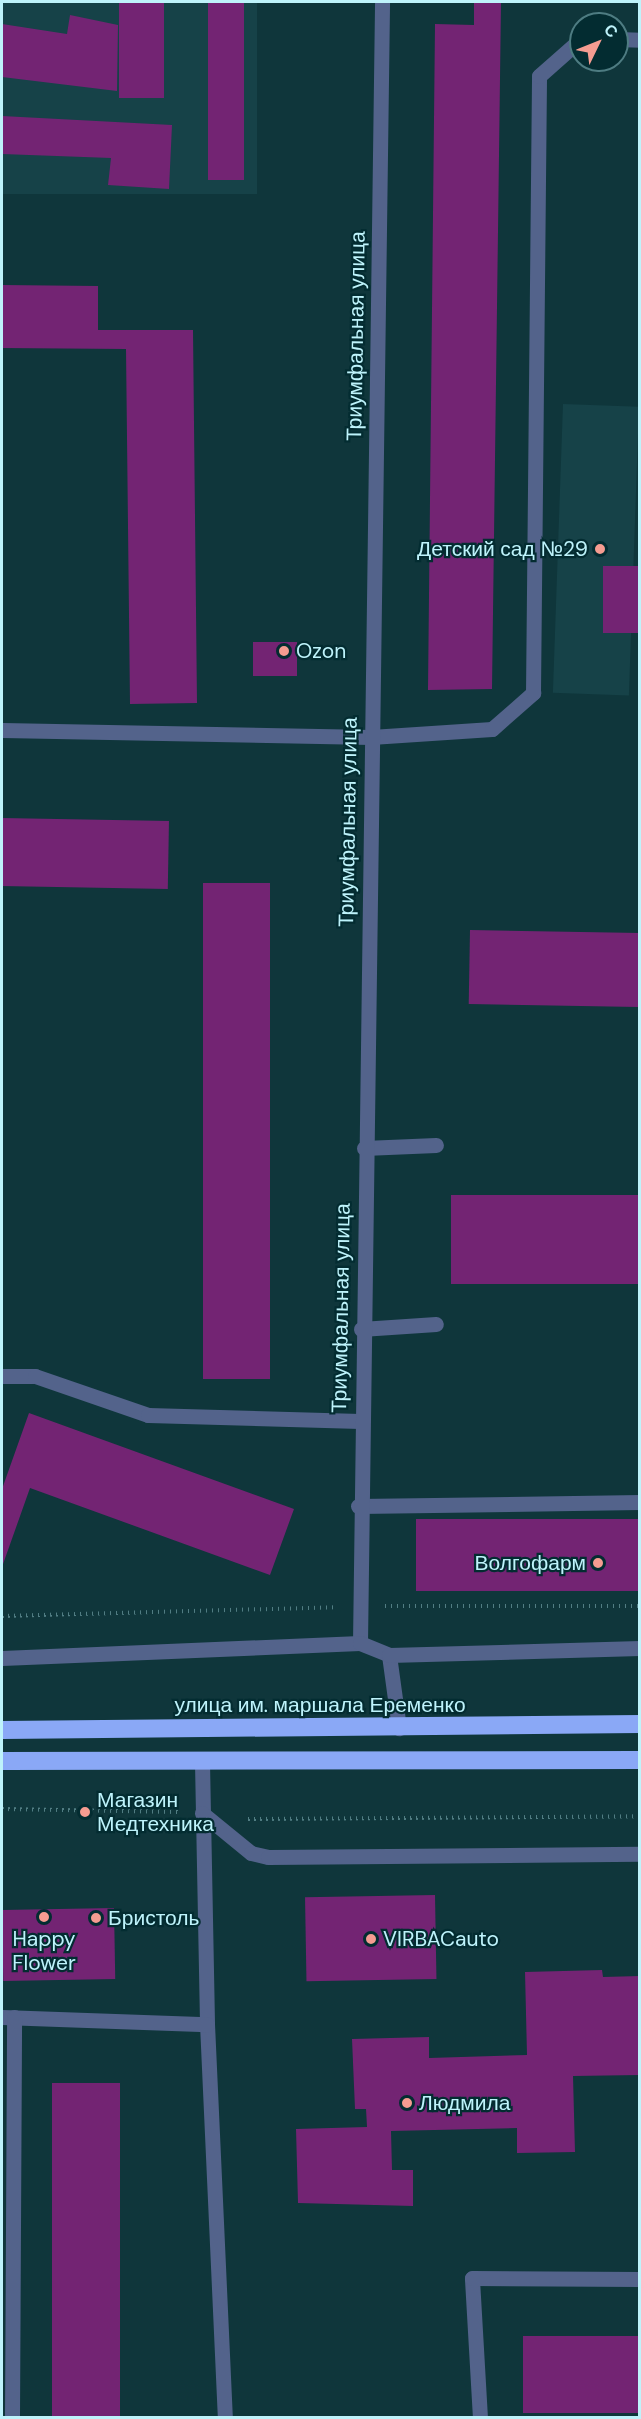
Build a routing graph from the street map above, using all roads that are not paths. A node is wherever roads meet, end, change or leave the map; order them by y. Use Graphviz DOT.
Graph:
graph roads {
  1 [pos="382,2"];
  2 [pos="569,50"];
  3 [pos="2,730"];
  4 [pos="371,737"];
  5 [pos="436,1145"];
  6 [pos="364,1148"];
  7 [pos="436,1324"];
  8 [pos="361,1329"];
  9 [pos="2,1376"];
  10 [pos="360,1421"];
  11 [pos="639,1502"];
  12 [pos="358,1506"];
  13 [pos="360,1643"];
  14 [pos="639,1648"];
  15 [pos="389,1655"];
  16 [pos="2,1658"];
  17 [pos="639,1724"];
  18 [pos="399,1728"];
  19 [pos="2,1730"];
  20 [pos="639,1760"];
  21 [pos="2,1761"];
  22 [pos="202,1762"];
  23 [pos="202,1813"];
  24 [pos="639,1854"];
  25 [pos="8,2017"];
  26 [pos="207,2024"];
  27 [pos="7,2270"];
  28 [pos="639,2279"];
  29 [pos="12,2418"];
  30 [pos="225,2418"];
  31 [pos="480,2418"];
  1 -- 4 [label="street, Триумфальная улица"];
  2 -- 4 [label="street"];
  3 -- 4 [label="street"];
  4 -- 6 [label="street, Триумфальная улица"];
  5 -- 6 [label="street"];
  6 -- 8 [label="street, Триумфальная улица"];
  7 -- 8 [label="street"];
  8 -- 10 [label="street, Триумфальная улица"];
  9 -- 10 [label="street"];
  10 -- 12 [label="street, Триумфальная улица"];
  11 -- 12 [label="street"];
  12 -- 13 [label="street, Триумфальная улица"];
  13 -- 15 [label="street"];
  13 -- 16 [label="street"];
  14 -- 15 [label="street"];
  15 -- 18 [label="street"];
  17 -- 18 [label="highway, улица им. маршала Еременко"];
  18 -- 19 [label="highway, улица им. маршала Еременко"];
  20 -- 22 [label="highway"];
  21 -- 22 [label="highway"];
  22 -- 23 [label="street"];
  23 -- 24 [label="street"];
  23 -- 26 [label="street"];
  25 -- 26 [label="street"];
  25 -- 27 [label="street"];
  26 -- 30 [label="street"];
  27 -- 29 [label="street"];
  28 -- 31 [label="street"];
}
